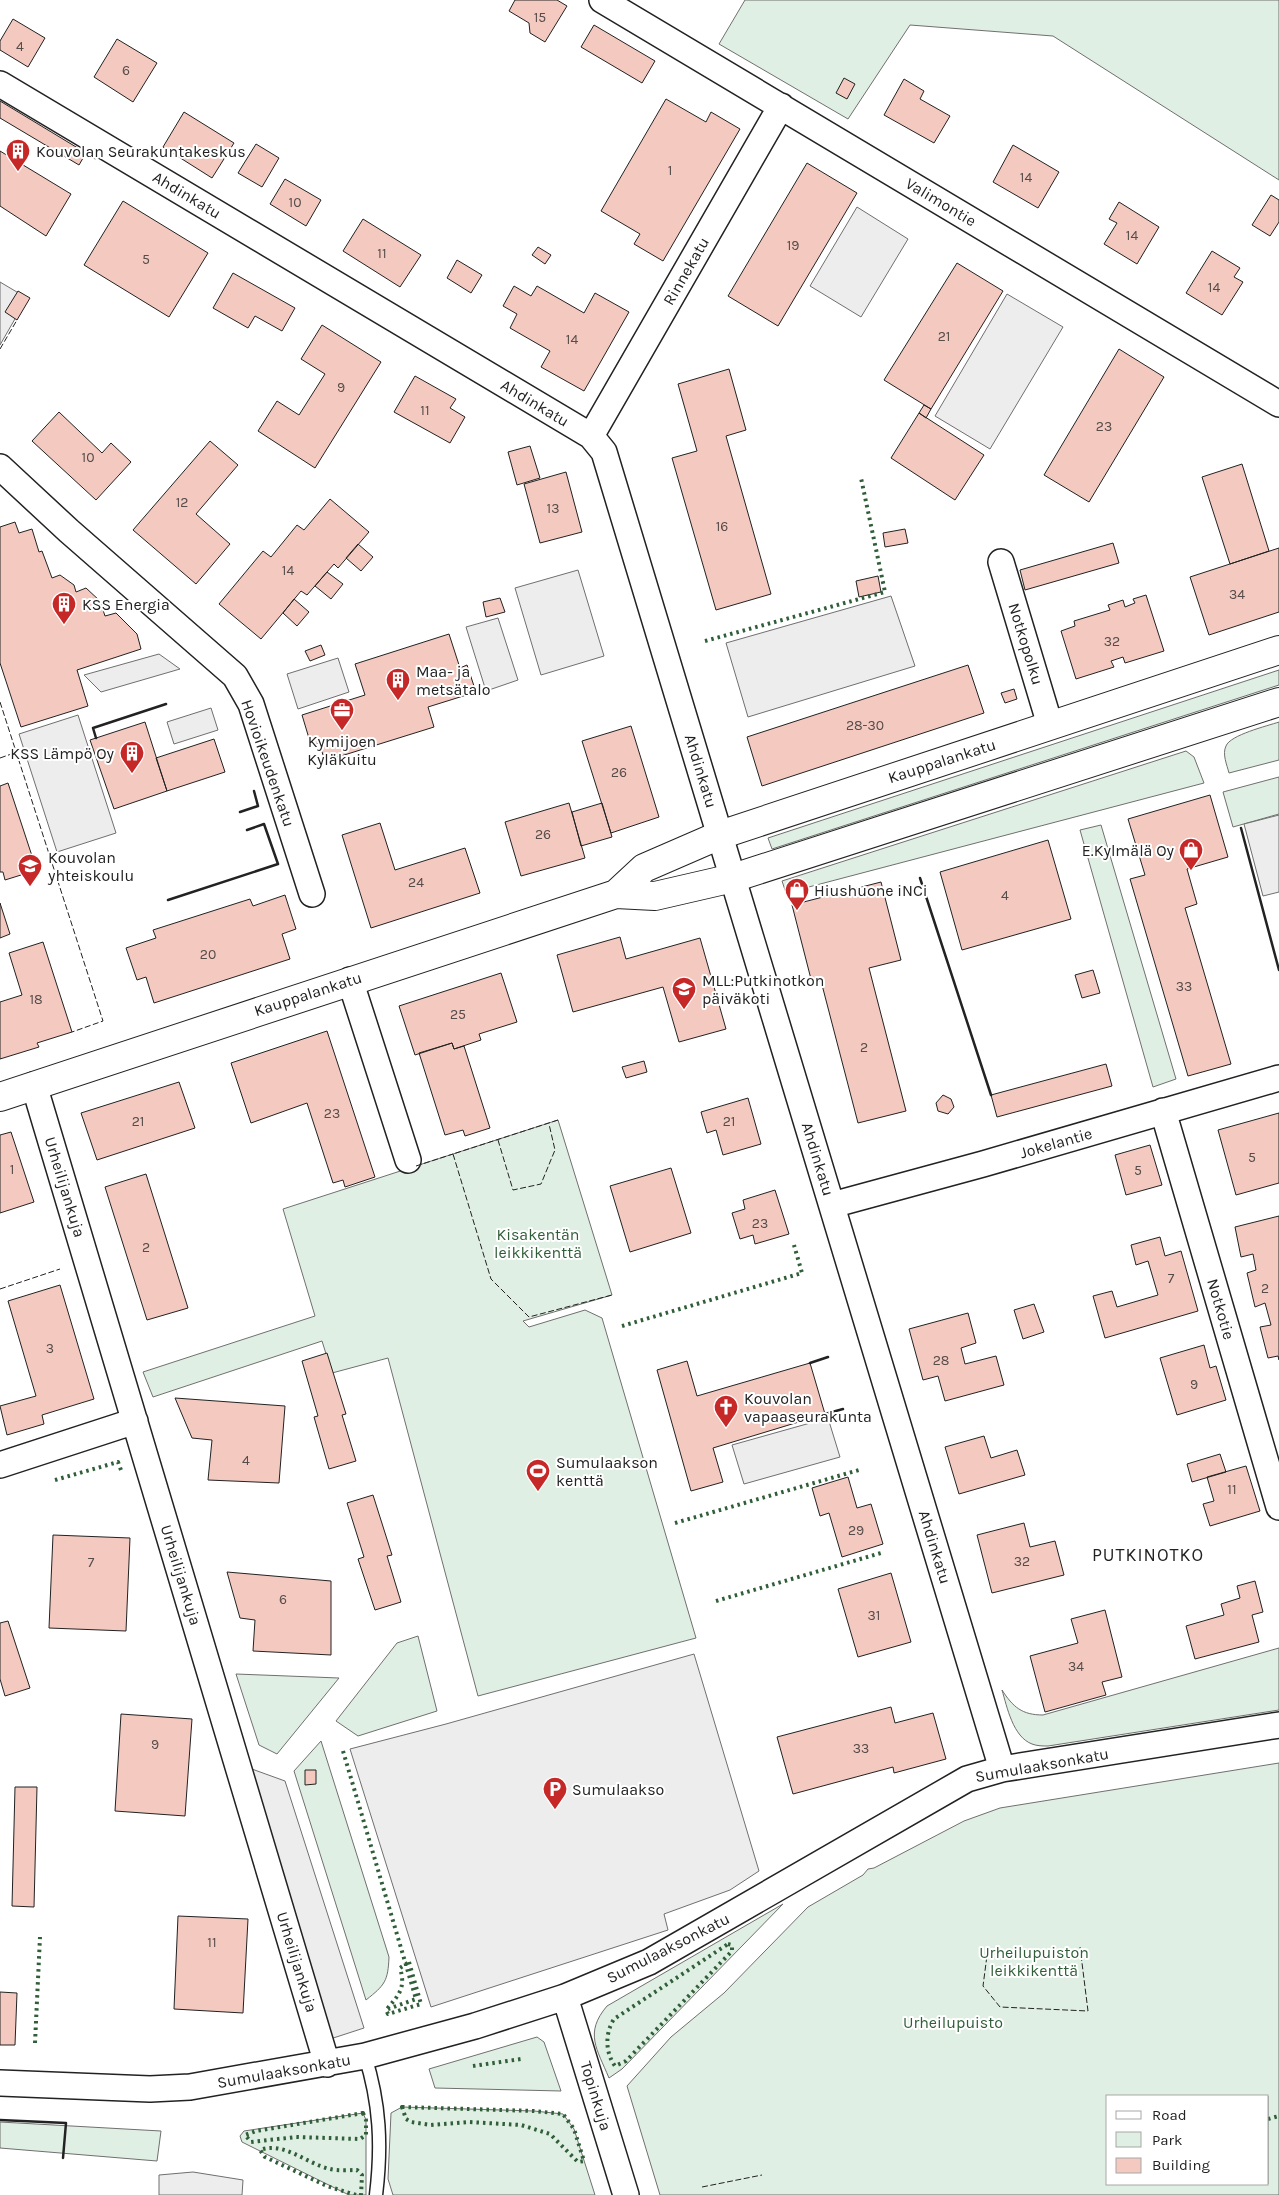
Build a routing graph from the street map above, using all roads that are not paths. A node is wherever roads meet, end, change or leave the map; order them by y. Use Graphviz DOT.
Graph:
graph roads {
  1 [pos="602,0"];
  2 [pos="0,84"];
  3 [pos="780,106"];
  4 [pos="1279,404"];
  5 [pos="591,436"];
  6 [pos="0,467"];
  7 [pos="1001,562"];
  8 [pos="1279,650"];
  9 [pos="1279,702"];
  10 [pos="1050,725"];
  11 [pos="720,835"];
  12 [pos="733,878"];
  13 [pos="312,894"];
  14 [pos="616,894"];
  15 [pos="350,980"];
  16 [pos="1279,1078"];
  17 [pos="34,1085"];
  18 [pos="0,1097"];
  19 [pos="1163,1111"];
  20 [pos="408,1160"];
  21 [pos="832,1205"];
  22 [pos="135,1421"];
  23 [pos="0,1465"];
  24 [pos="1276,1482"];
  25 [pos="1279,1507"];
  26 [pos="1279,1725"];
  27 [pos="1002,1769"];
  28 [pos="565,1997"];
  29 [pos="365,2056"];
  30 [pos="327,2064"];
  31 [pos="0,2083"];
  32 [pos="376,2195"];
  33 [pos="626,2195"];
  1 -- 3 [label="street, Valimontie"];
  2 -- 5 [label="street, Ahdinkatu"];
  3 -- 4 [label="street, Valimontie"];
  3 -- 5 [label="street, Rinnekatu"];
  5 -- 11 [label="street, Ahdinkatu"];
  6 -- 13 [label="street, Hovioikeudenkatu"];
  7 -- 10 [label="street, Notkopolku"];
  8 -- 10 [label="main road, Kauppalankatu"];
  9 -- 12 [label="main road, Kauppalankatu"];
  10 -- 11 [label="main road, Kauppalankatu"];
  11 -- 12 [label="street, Ahdinkatu"];
  11 -- 14 [label="main road, Kauppalankatu"];
  12 -- 14 [label="main road, Kauppalankatu"];
  12 -- 21 [label="street, Ahdinkatu"];
  14 -- 15 [label="main road, Kauppalankatu"];
  15 -- 17 [label="main road, Kauppalankatu"];
  15 -- 20 [label="street"];
  16 -- 19 [label="street, Jokelantie"];
  17 -- 18 [label="main road, Kauppalankatu"];
  17 -- 22 [label="street, Urheilijankuja"];
  19 -- 21 [label="street, Jokelantie"];
  19 -- 24 [label="street, Notkotie"];
  21 -- 27 [label="street, Ahdinkatu"];
  22 -- 23 [label="street"];
  22 -- 30 [label="street, Urheilijankuja"];
  24 -- 25 [label="street, Notkotie"];
  26 -- 27 [label="street, Sumulaaksonkatu"];
  27 -- 28 [label="street, Sumulaaksonkatu"];
  28 -- 29 [label="street, Sumulaaksonkatu"];
  28 -- 33 [label="street, Topinkuja"];
  29 -- 30 [label="street, Sumulaaksonkatu"];
  29 -- 32 [label="lane"];
  30 -- 31 [label="street, Sumulaaksonkatu"];
}
